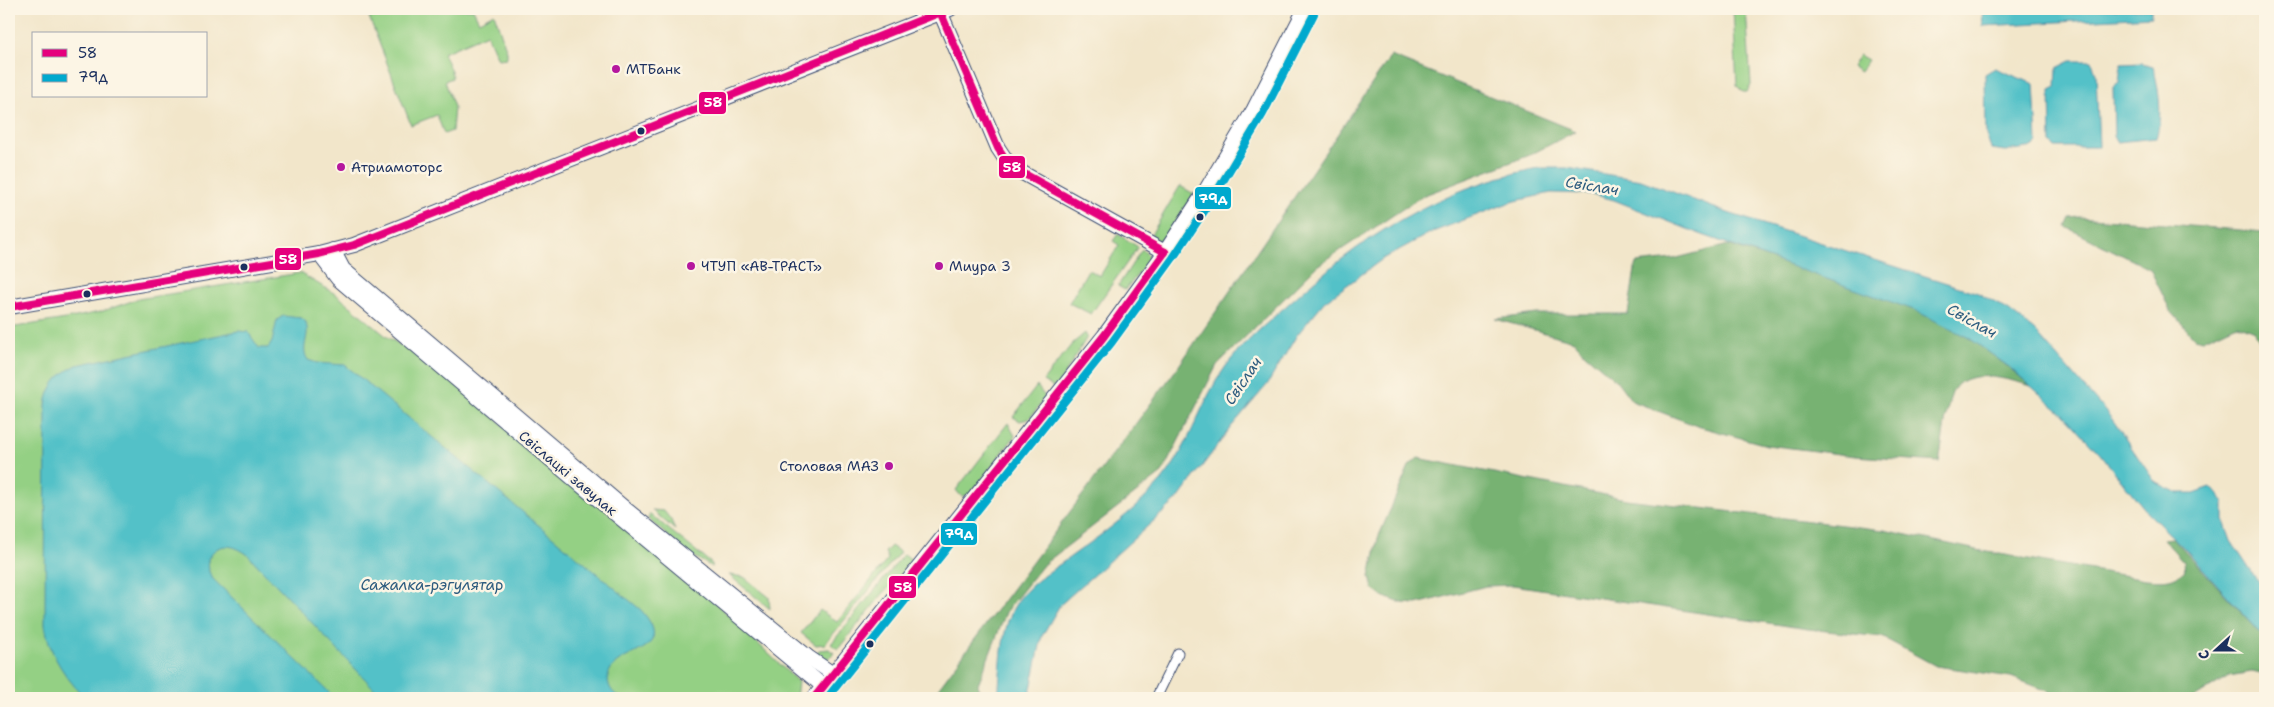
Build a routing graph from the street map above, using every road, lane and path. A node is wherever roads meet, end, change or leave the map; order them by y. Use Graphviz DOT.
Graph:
graph roads {
  1 [pos="1305,9"];
  2 [pos="943,10"];
  3 [pos="354,245"];
  4 [pos="333,250"];
  5 [pos="1165,252"];
  6 [pos="319,254"];
  7 [pos="351,276"];
  8 [pos="9,307"];
  9 [pos="1178,654"];
  10 [pos="833,674"];
  11 [pos="824,686"];
  12 [pos="814,698"];
  13 [pos="1156,698"];
  1 -- 5 [label="street"];
  2 -- 3 [label="street"];
  2 -- 5 [label="street"];
  3 -- 4 [label="street"];
  3 -- 7 [label="street"];
  4 -- 6 [label="street"];
  4 -- 7 [label="street, Свіслацкі завулак"];
  5 -- 10 [label="street"];
  6 -- 8 [label="street"];
  6 -- 11 [label="street, Свіслацкі завулак"];
  7 -- 10 [label="street, Свіслацкі завулак"];
  9 -- 13 [label="street"];
  10 -- 11 [label="street"];
  11 -- 12 [label="street"];
}
